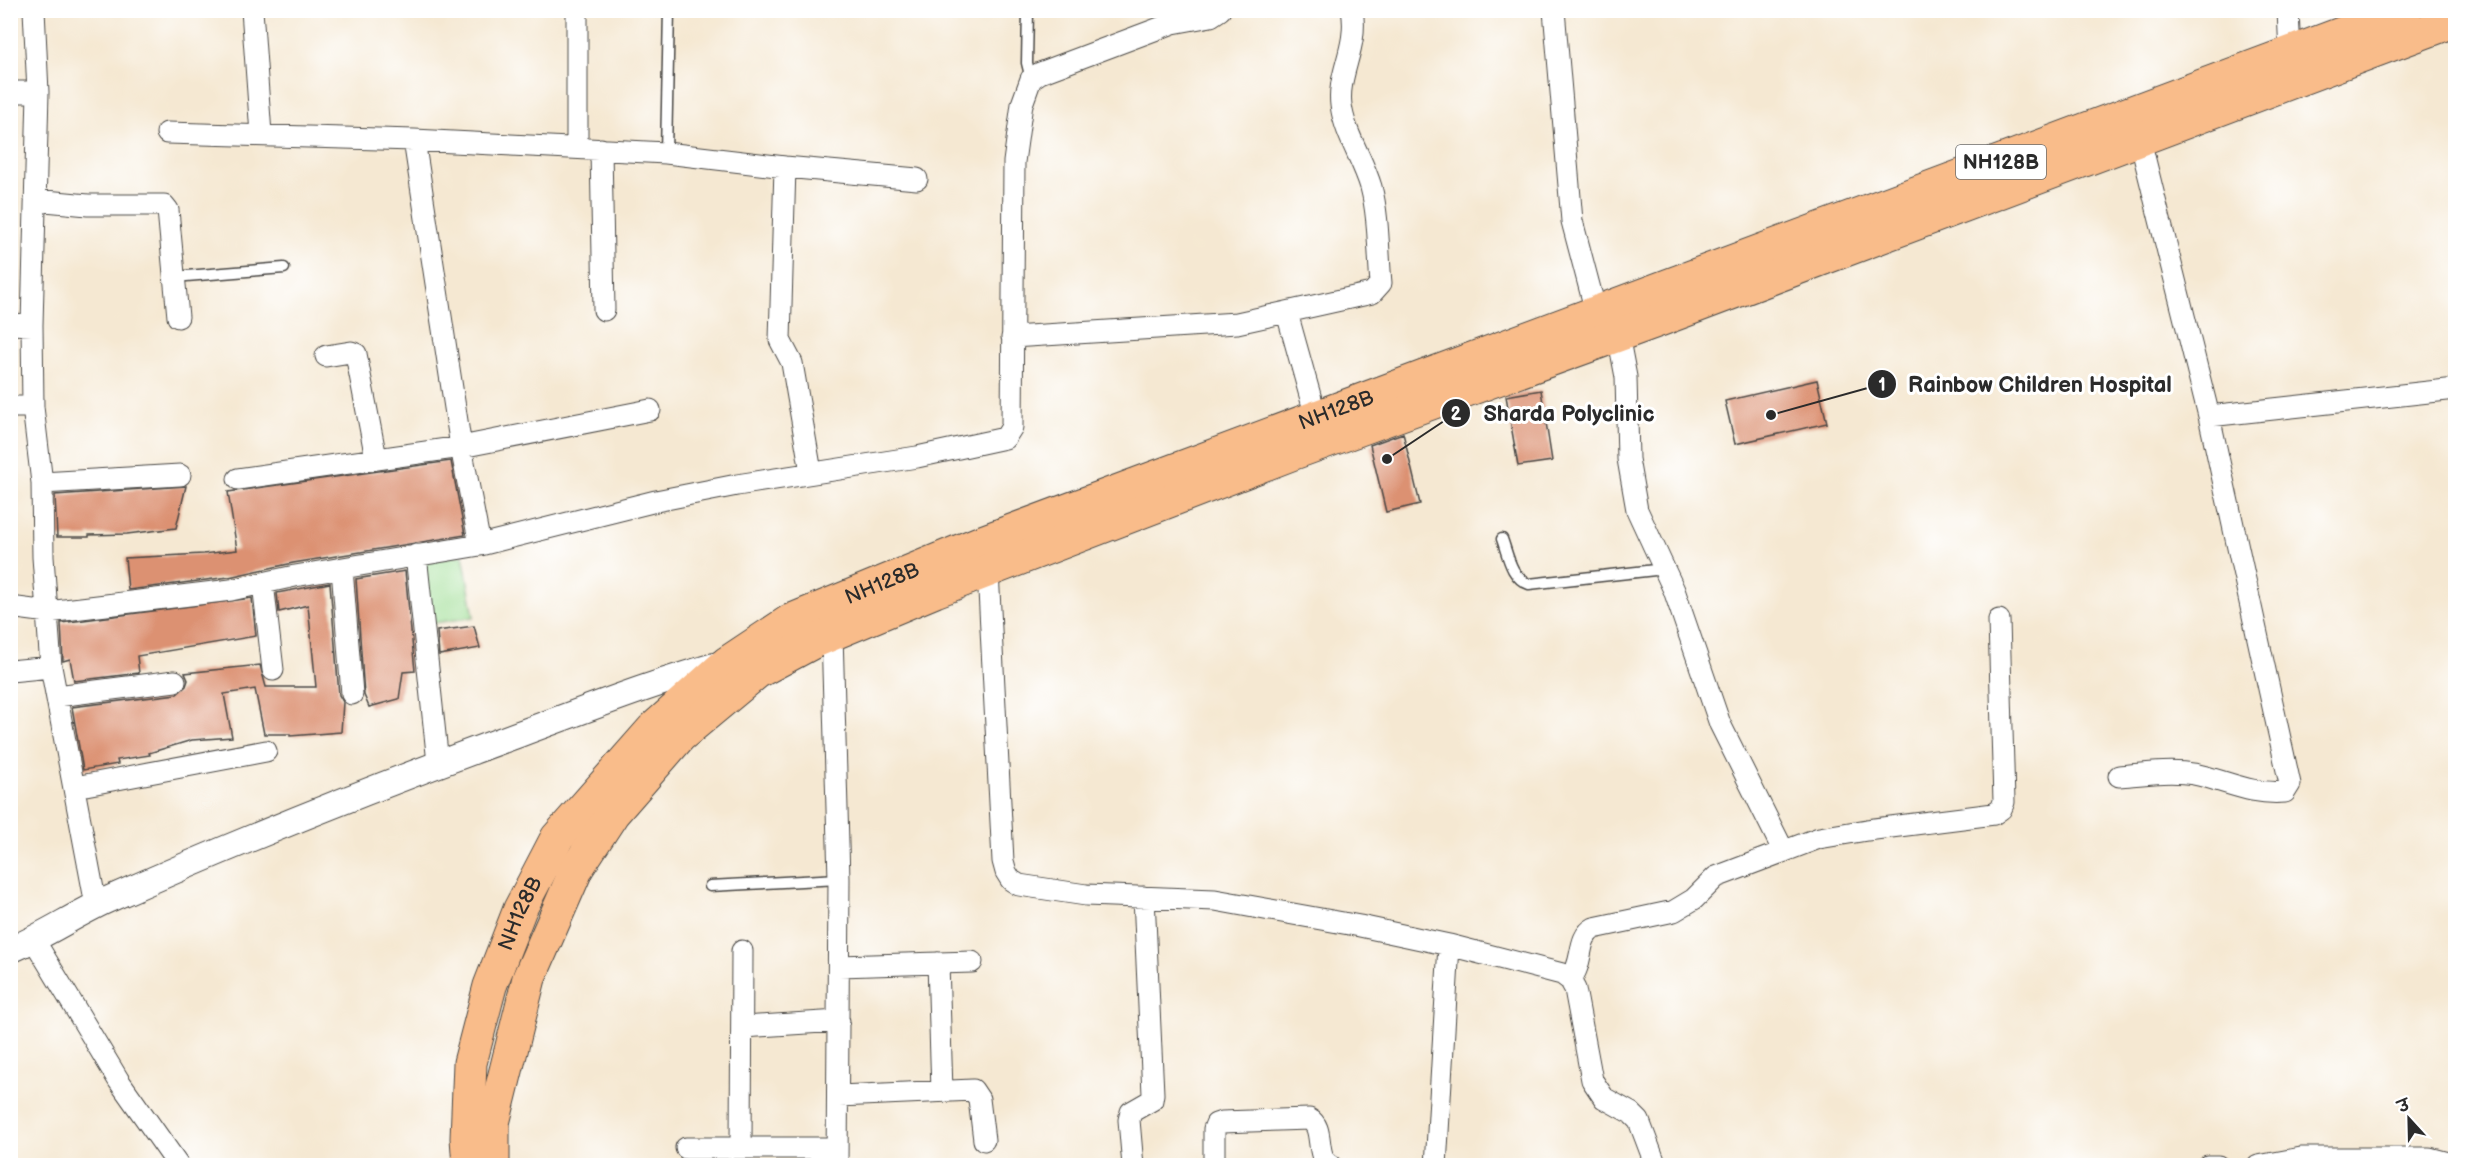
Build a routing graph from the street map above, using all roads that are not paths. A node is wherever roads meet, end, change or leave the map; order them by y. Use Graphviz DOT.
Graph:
graph roads {
  1 [pos="34,10"];
  2 [pos="252,10"];
  3 [pos="577,10"];
  4 [pos="669,10"];
  5 [pos="1028,10"];
  6 [pos="1220,10"];
  7 [pos="1352,10"];
  8 [pos="1554,10"];
  9 [pos="2288,10"];
  10 [pos="2405,10"];
  11 [pos="2456,20"];
  12 [pos="2290,54"];
  13 [pos="1031,79"];
  14 [pos="38,92"];
  15 [pos="10,93"];
  16 [pos="167,133"];
  17 [pos="261,134"];
  18 [pos="414,140"];
  19 [pos="2140,140"];
  20 [pos="577,148"];
  21 [pos="601,149"];
  22 [pos="666,153"];
  23 [pos="785,167"];
  24 [pos="917,178"];
  25 [pos="35,200"];
  26 [pos="284,268"];
  27 [pos="174,277"];
  28 [pos="604,310"];
  29 [pos="1287,313"];
  30 [pos="178,317"];
  31 [pos="21,324"];
  32 [pos="1607,324"];
  33 [pos="1012,337"];
  34 [pos="326,356"];
  35 [pos="2456,389"];
  36 [pos="10,407"];
  37 [pos="33,407"];
  38 [pos="650,410"];
  39 [pos="2210,416"];
  40 [pos="1316,417"];
  41 [pos="461,447"];
  42 [pos="376,458"];
  43 [pos="811,472"];
  44 [pos="180,475"];
  45 [pos="238,479"];
  46 [pos="42,483"];
  47 [pos="1502,539"];
  48 [pos="480,545"];
  49 [pos="416,555"];
  50 [pos="342,569"];
  51 [pos="1664,569"];
  52 [pos="988,571"];
  53 [pos="263,583"];
  54 [pos="10,607"];
  55 [pos="48,612"];
  56 [pos="1999,620"];
  57 [pos="832,634"];
  58 [pos="51,667"];
  59 [pos="742,668"];
  60 [pos="10,670"];
  61 [pos="273,670"];
  62 [pos="175,681"];
  63 [pos="352,694"];
  64 [pos="57,696"];
  65 [pos="266,751"];
  66 [pos="438,764"];
  67 [pos="2119,776"];
  68 [pos="75,787"];
  69 [pos="1783,850"];
  70 [pos="839,879"];
  71 [pos="710,886"];
  72 [pos="1144,897"];
  73 [pos="96,905"];
  74 [pos="22,945"];
  75 [pos="1449,945"];
  76 [pos="742,951"];
  77 [pos="972,962"];
  78 [pos="938,963"];
  79 [pos="839,966"];
  80 [pos="1570,980"];
  81 [pos="839,1021"];
  82 [pos="742,1026"];
  83 [pos="942,1091"];
  84 [pos="839,1096"];
  85 [pos="984,1140"];
  86 [pos="686,1148"];
  87 [pos="741,1148"];
  88 [pos="837,1156"];
  89 [pos="2456,1164"];
  90 [pos="178,1166"];
  91 [pos="469,1166"];
  92 [pos="493,1166"];
  93 [pos="1133,1166"];
  94 [pos="1214,1166"];
  95 [pos="1331,1166"];
  96 [pos="1436,1166"];
  97 [pos="1656,1166"];
  98 [pos="2208,1166"];
  99 [pos="2218,1166"];
  100 [pos="2258,1166"];
  1 -- 14 [label="street"];
  2 -- 17 [label="street"];
  3 -- 20 [label="street"];
  4 -- 22 [label="lane"];
  5 -- 13 [label="lane"];
  6 -- 13 [label="street"];
  7 -- 29 [label="street"];
  8 -- 32 [label="street"];
  9 -- 12 [label="street"];
  10 -- 12 [label="highway, NH128B"];
  11 -- 19 [label="highway"];
  12 -- 32 [label="highway, NH128B"];
  13 -- 33 [label="street"];
  14 -- 15 [label="street"];
  14 -- 25 [label="street"];
  16 -- 17 [label="street"];
  17 -- 18 [label="street"];
  18 -- 20 [label="street"];
  18 -- 41 [label="street"];
  19 -- 32 [label="highway"];
  19 -- 39 [label="street"];
  20 -- 21 [label="street"];
  21 -- 22 [label="street"];
  21 -- 28 [label="street"];
  22 -- 23 [label="street"];
  23 -- 24 [label="street"];
  23 -- 43 [label="street"];
  25 -- 27 [label="street"];
  25 -- 31 [label="street"];
  26 -- 27 [label="lane"];
  27 -- 30 [label="street"];
  29 -- 33 [label="street"];
  29 -- 40 [label="street"];
  31 -- 37 [label="street"];
  32 -- 40 [label="highway, NH128B"];
  32 -- 51 [label="street"];
  32 -- 52 [label="highway"];
  33 -- 43 [label="street"];
  34 -- 42 [label="street"];
  35 -- 39 [label="street"];
  36 -- 37 [label="street"];
  37 -- 46 [label="street"];
  38 -- 41 [label="street"];
  39 -- 67 [label="street"];
  40 -- 59 [label="highway, NH128B"];
  41 -- 42 [label="street"];
  41 -- 48 [label="street"];
  42 -- 45 [label="street"];
  43 -- 48 [label="street"];
  44 -- 46 [label="street"];
  46 -- 55 [label="street"];
  47 -- 51 [label="lane"];
  48 -- 49 [label="street"];
  49 -- 50 [label="street"];
  49 -- 66 [label="street"];
  50 -- 53 [label="street"];
  50 -- 63 [label="street"];
  51 -- 69 [label="street"];
  52 -- 57 [label="highway"];
  52 -- 72 [label="street"];
  53 -- 55 [label="street"];
  53 -- 61 [label="street"];
  54 -- 55 [label="street"];
  55 -- 58 [label="street"];
  56 -- 69 [label="street"];
  57 -- 59 [label="highway"];
  57 -- 70 [label="street"];
  58 -- 60 [label="street"];
  58 -- 64 [label="street"];
  59 -- 66 [label="street"];
  59 -- 91 [label="highway, NH128B"];
  59 -- 92 [label="highway"];
  62 -- 64 [label="street"];
  64 -- 68 [label="street"];
  65 -- 68 [label="street"];
  66 -- 73 [label="street"];
  68 -- 73 [label="street"];
  69 -- 80 [label="street"];
  70 -- 71 [label="lane"];
  70 -- 79 [label="street"];
  72 -- 75 [label="street"];
  72 -- 93 [label="street"];
  73 -- 74 [label="street"];
  74 -- 90 [label="street"];
  75 -- 80 [label="street"];
  75 -- 96 [label="street"];
  76 -- 82 [label="street"];
  77 -- 78 [label="street"];
  78 -- 79 [label="street"];
  78 -- 83 [label="street"];
  79 -- 81 [label="street"];
  80 -- 97 [label="street"];
  81 -- 82 [label="street"];
  81 -- 84 [label="street"];
  82 -- 87 [label="street"];
  83 -- 84 [label="street"];
  83 -- 85 [label="street"];
  84 -- 88 [label="street"];
  86 -- 87 [label="street"];
  87 -- 88 [label="street"];
  89 -- 100 [label="street"];
  94 -- 95 [label="street"];
  98 -- 99 [label="street"];
}
